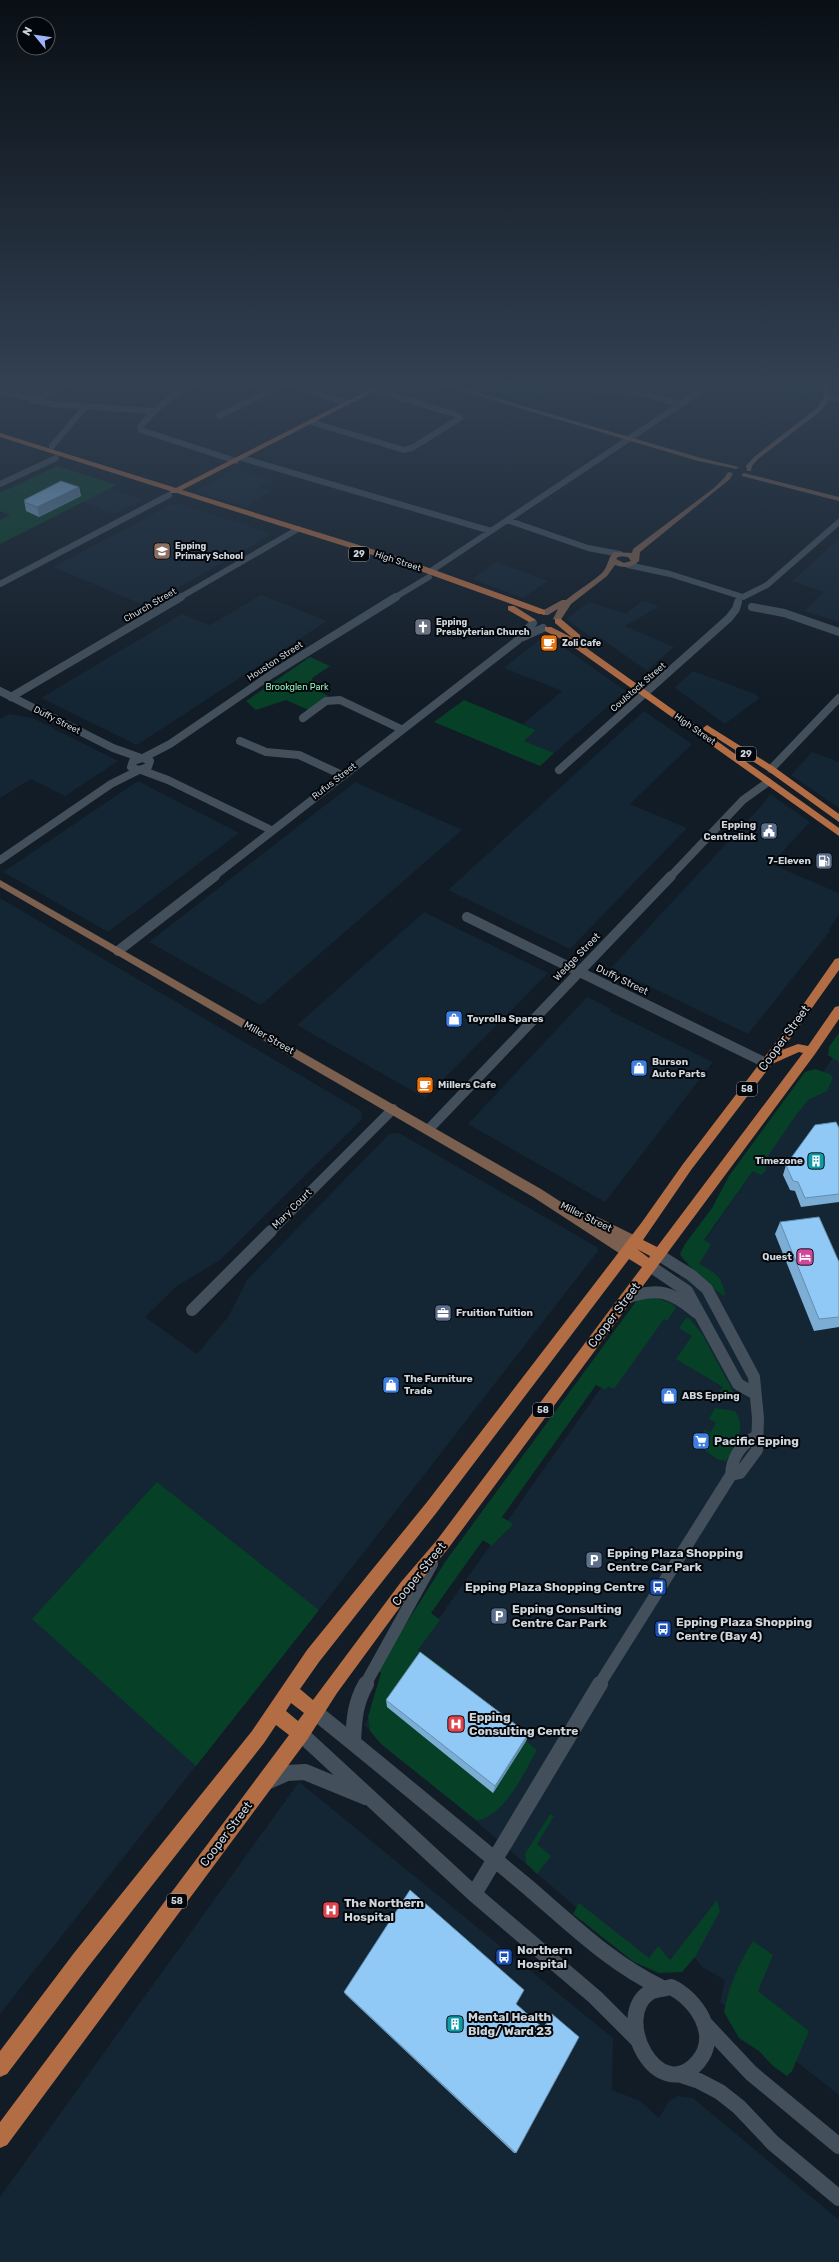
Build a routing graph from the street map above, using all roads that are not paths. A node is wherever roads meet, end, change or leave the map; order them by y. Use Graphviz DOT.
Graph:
graph roads {
  1 [pos="138,486"];
  2 [pos="158,486"];
  3 [pos="191,486"];
  4 [pos="330,486"];
  5 [pos="559,486"];
  6 [pos="720,486"];
  7 [pos="722,486"];
  8 [pos="789,486"];
  9 [pos="716,489"];
  10 [pos="179,492"];
  11 [pos="169,496"];
  12 [pos="839,500"];
  13 [pos="507,520"];
  14 [pos="839,522"];
  15 [pos="295,531"];
  16 [pos="492,531"];
  17 [pos="646,543"];
  18 [pos="588,548"];
  19 [pos="621,554"];
  20 [pos="635,559"];
  21 [pos="612,560"];
  22 [pos="627,565"];
  23 [pos="658,571"];
  24 [pos="428,574"];
  25 [pos="602,576"];
  26 [pos="0,584"];
  27 [pos="767,585"];
  28 [pos="572,599"];
  29 [pos="741,599"];
  30 [pos="759,599"];
  31 [pos="751,607"];
  32 [pos="544,612"];
  33 [pos="784,613"];
  34 [pos="729,618"];
  35 [pos="558,620"];
  36 [pos="532,622"];
  37 [pos="545,628"];
  38 [pos="839,632"];
  39 [pos="518,640"];
  40 [pos="0,691"];
  41 [pos="648,691"];
  42 [pos="11,697"];
  43 [pos="839,698"];
  44 [pos="302,718"];
  45 [pos="401,729"];
  46 [pos="240,740"];
  47 [pos="170,744"];
  48 [pos="113,748"];
  49 [pos="142,758"];
  50 [pos="150,764"];
  51 [pos="130,765"];
  52 [pos="140,770"];
  53 [pos="559,770"];
  54 [pos="770,770"];
  55 [pos="342,775"];
  56 [pos="765,779"];
  57 [pos="168,780"];
  58 [pos="111,784"];
  59 [pos="839,819"];
  60 [pos="271,830"];
  61 [pos="839,833"];
  62 [pos="0,860"];
  63 [pos="0,882"];
  64 [pos="467,917"];
  65 [pos="122,953"];
  66 [pos="839,962"];
  67 [pos="579,972"];
  68 [pos="839,1010"];
  69 [pos="811,1051"];
  70 [pos="766,1063"];
  71 [pos="392,1109"];
  72 [pos="428,1130"];
  73 [pos="631,1247"];
  74 [pos="659,1255"];
  75 [pos="650,1266"];
  76 [pos="626,1298"];
  77 [pos="192,1310"];
  78 [pos="699,1314"];
  79 [pos="752,1392"];
  80 [pos="442,1545"];
  81 [pos="289,1690"];
  82 [pos="315,1712"];
  83 [pos="275,1713"];
  84 [pos="301,1734"];
  85 [pos="353,1742"];
  86 [pos="263,1784"];
  87 [pos="373,1800"];
  88 [pos="496,1861"];
  89 [pos="474,1894"];
  90 [pos="662,1988"];
  91 [pos="704,2023"];
  92 [pos="637,2039"];
  93 [pos="0,2067"];
  94 [pos="678,2074"];
  95 [pos="0,2138"];
  96 [pos="839,2146"];
  97 [pos="839,2198"];
  1 -- 11 [label="main road, High Street"];
  2 -- 10 [label="main road, High Street"];
  3 -- 10 [label="main road"];
  4 -- 16 [label="street"];
  5 -- 13 [label="street, Houston Street"];
  6 -- 9 [label="street"];
  7 -- 9 [label="street"];
  8 -- 12 [label="street"];
  9 -- 17 [label="street"];
  10 -- 11 [label="main road"];
  10 -- 15 [label="main road, High Street / 29"];
  11 -- 15 [label="main road, High Street / 29"];
  11 -- 26 [label="street"];
  13 -- 16 [label="street, Houston Street"];
  13 -- 18 [label="street"];
  14 -- 27 [label="street"];
  15 -- 24 [label="main road, High Street / 29"];
  15 -- 42 [label="street, Church Street"];
  16 -- 24 [label="street, Houston Street"];
  17 -- 19 [label="street"];
  17 -- 20 [label="street"];
  18 -- 19 [label="street"];
  18 -- 21 [label="street"];
  19 -- 20 [label="street"];
  19 -- 21 [label="street"];
  20 -- 22 [label="street"];
  20 -- 23 [label="street"];
  21 -- 22 [label="street"];
  21 -- 25 [label="street"];
  22 -- 23 [label="street"];
  22 -- 25 [label="street"];
  23 -- 29 [label="street"];
  24 -- 32 [label="main road, High Street / 29"];
  24 -- 36 [label="main road, High Street / 29"];
  24 -- 47 [label="street, Houston Street"];
  25 -- 28 [label="street"];
  27 -- 29 [label="street"];
  27 -- 30 [label="street"];
  28 -- 32 [label="street"];
  28 -- 35 [label="street"];
  29 -- 30 [label="street"];
  29 -- 31 [label="street"];
  29 -- 34 [label="street, Coulstock Street"];
  30 -- 31 [label="street, Coulstock Street"];
  30 -- 33 [label="street"];
  31 -- 33 [label="street"];
  31 -- 34 [label="street, Coulstock Street"];
  32 -- 35 [label="main road, 29"];
  32 -- 36 [label="main road"];
  33 -- 38 [label="street"];
  34 -- 41 [label="street, Coulstock Street"];
  35 -- 37 [label="main road"];
  35 -- 41 [label="main road, High Street / 29"];
  36 -- 37 [label="main road, 29"];
  36 -- 39 [label="street, Rufus Street"];
  37 -- 39 [label="street, Rufus Street"];
  37 -- 41 [label="main road, High Street / 29"];
  39 -- 45 [label="street, Rufus Street"];
  40 -- 42 [label="street, Duffy Street"];
  41 -- 53 [label="street, Coulstock Street"];
  41 -- 54 [label="main road, High Street / 29"];
  41 -- 56 [label="main road, High Street / 29"];
  42 -- 48 [label="street, Duffy Street"];
  43 -- 54 [label="street"];
  44 -- 45 [label="street"];
  45 -- 55 [label="street, Rufus Street"];
  46 -- 55 [label="street"];
  47 -- 49 [label="street, Houston Street"];
  47 -- 50 [label="street, Houston Street"];
  48 -- 49 [label="street, Duffy Street"];
  48 -- 51 [label="street, Duffy Street"];
  49 -- 50 [label="street, Duffy Street"];
  49 -- 51 [label="street, Houston Street"];
  50 -- 52 [label="street, Houston Street"];
  50 -- 57 [label="street"];
  51 -- 52 [label="street, Duffy Street"];
  51 -- 58 [label="street"];
  52 -- 57 [label="street"];
  52 -- 58 [label="street"];
  54 -- 56 [label="main road"];
  54 -- 59 [label="main road, High Street / 29"];
  55 -- 60 [label="street, Rufus Street"];
  56 -- 61 [label="main road, High Street / 29"];
  56 -- 67 [label="street, Wedge Street"];
  57 -- 60 [label="street"];
  58 -- 62 [label="street"];
  60 -- 65 [label="street, Rufus Street"];
  63 -- 65 [label="street, Miller Street"];
  64 -- 67 [label="street, Duffy Street"];
  65 -- 71 [label="street, Miller Street"];
  66 -- 70 [label="main road, Cooper Street / 58"];
  67 -- 70 [label="street, Duffy Street"];
  67 -- 72 [label="street, Wedge Street"];
  68 -- 69 [label="main road, Cooper Street / 58"];
  69 -- 70 [label="main road"];
  69 -- 74 [label="main road, Cooper Street / 58"];
  70 -- 73 [label="main road, Cooper Street / 58"];
  71 -- 72 [label="street, Miller Street"];
  71 -- 77 [label="street, Mary Court"];
  72 -- 73 [label="street, Miller Street"];
  73 -- 74 [label="main road"];
  73 -- 75 [label="main road"];
  73 -- 81 [label="main road, Cooper Street / 58"];
  74 -- 75 [label="main road, Cooper Street / 58"];
  74 -- 79 [label="street"];
  75 -- 76 [label="main road, Cooper Street / 58"];
  75 -- 78 [label="street"];
  76 -- 78 [label="street"];
  76 -- 80 [label="main road, Cooper Street / 58"];
  78 -- 79 [label="street"];
  79 -- 88 [label="street"];
  80 -- 82 [label="main road, Cooper Street / 58"];
  80 -- 85 [label="street"];
  81 -- 82 [label="main road"];
  81 -- 83 [label="main road, Cooper Street / 58"];
  82 -- 84 [label="main road, Cooper Street / 58"];
  82 -- 85 [label="street"];
  83 -- 84 [label="main road"];
  83 -- 93 [label="main road, Cooper Street / 58"];
  84 -- 86 [label="main road, Cooper Street / 58"];
  84 -- 87 [label="street"];
  85 -- 88 [label="street"];
  86 -- 87 [label="street"];
  86 -- 95 [label="main road, Cooper Street / 58"];
  87 -- 89 [label="street"];
  88 -- 89 [label="street"];
  88 -- 90 [label="street"];
  89 -- 92 [label="street"];
  90 -- 91 [label="street"];
  90 -- 92 [label="street"];
  91 -- 94 [label="street"];
  91 -- 96 [label="street"];
  92 -- 94 [label="street"];
  94 -- 97 [label="street"];
}
